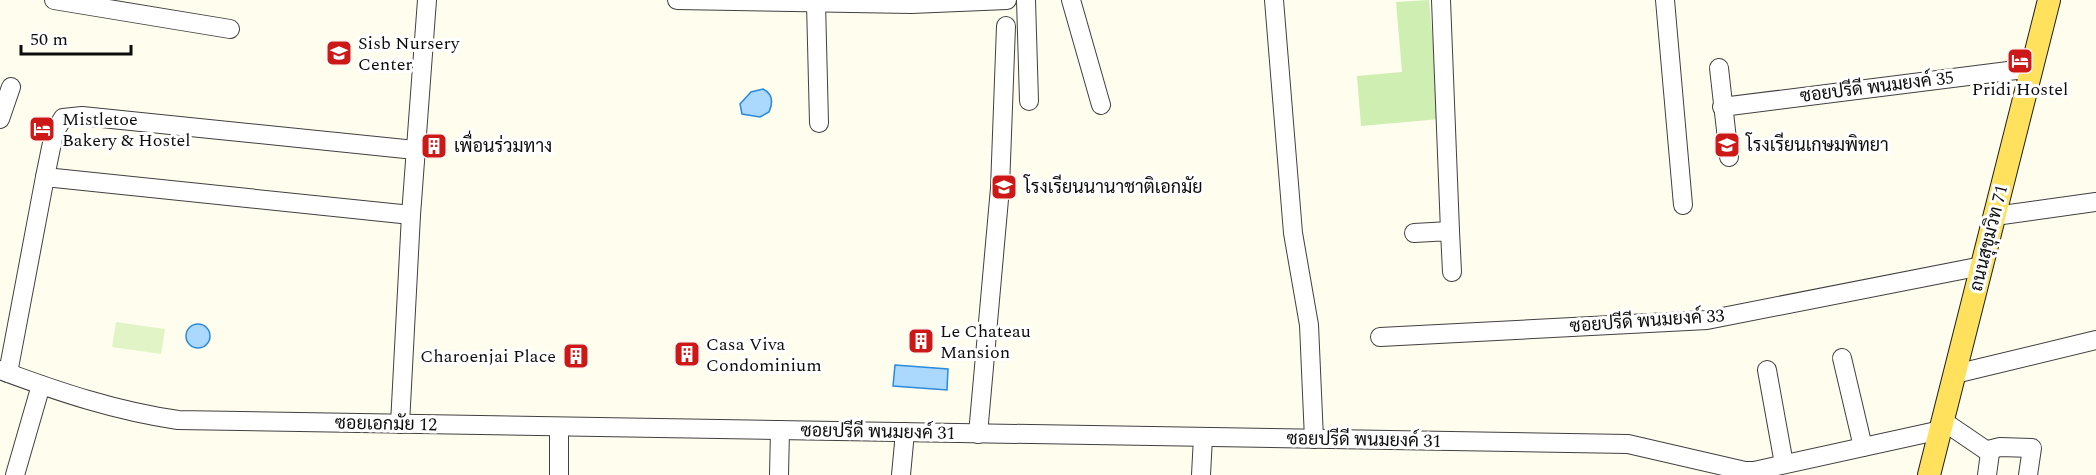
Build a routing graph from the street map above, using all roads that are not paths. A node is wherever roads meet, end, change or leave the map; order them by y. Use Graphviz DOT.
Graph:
graph roads {
  1 [pos="54,0"];
  2 [pos="427,0"];
  3 [pos="677,0"];
  4 [pos="990,0"];
  5 [pos="1007,0"];
  6 [pos="1026,0"];
  7 [pos="1071,0"];
  8 [pos="1274,0"];
  9 [pos="1441,0"];
  10 [pos="1665,0"];
  11 [pos="2049,0"];
  12 [pos="842,2"];
  13 [pos="911,2"];
  14 [pos="816,3"];
  15 [pos="1006,26"];
  16 [pos="230,29"];
  17 [pos="1719,68"];
  18 [pos="2032,68"];
  19 [pos="11,87"];
  20 [pos="1029,101"];
  21 [pos="1101,105"];
  22 [pos="1722,107"];
  23 [pos="0,118"];
  24 [pos="819,123"];
  25 [pos="415,150"];
  26 [pos="1729,157"];
  27 [pos="45,177"];
  28 [pos="2096,202"];
  29 [pos="1683,205"];
  30 [pos="411,215"];
  31 [pos="1995,216"];
  32 [pos="1450,231"];
  33 [pos="1414,233"];
  34 [pos="1982,266"];
  35 [pos="1452,272"];
  36 [pos="1380,337"];
  37 [pos="2096,340"];
  38 [pos="1842,358"];
  39 [pos="1767,370"];
  40 [pos="4,372"];
  41 [pos="1955,374"];
  42 [pos="40,385"];
  43 [pos="400,424"];
  44 [pos="1942,425"];
  45 [pos="559,427"];
  46 [pos="780,430"];
  47 [pos="905,432"];
  48 [pos="978,434"];
  49 [pos="1203,437"];
  50 [pos="1314,439"];
  51 [pos="1863,447"];
  52 [pos="1988,450"];
  53 [pos="1784,464"];
  54 [pos="15,475"];
  55 [pos="559,475"];
  56 [pos="780,475"];
  57 [pos="901,475"];
  58 [pos="1201,475"];
  59 [pos="1929,475"];
  60 [pos="1987,475"];
  61 [pos="2028,475"];
  1 -- 16 [label="street"];
  2 -- 25 [label="street"];
  3 -- 14 [label="street"];
  4 -- 5 [label="street"];
  4 -- 13 [label="street"];
  6 -- 20 [label="street"];
  7 -- 21 [label="street"];
  8 -- 50 [label="street"];
  9 -- 32 [label="street"];
  10 -- 29 [label="street"];
  11 -- 18 [label="main road, ถนนสุขุมวิท 71"];
  12 -- 13 [label="street"];
  12 -- 14 [label="street"];
  14 -- 24 [label="street"];
  15 -- 48 [label="street"];
  17 -- 22 [label="street"];
  18 -- 22 [label="street, ซอยปรีดี พนมยงค์ 35"];
  18 -- 31 [label="main road, ถนนสุขุมวิท 71"];
  19 -- 23 [label="street"];
  22 -- 26 [label="street"];
  25 -- 27 [label="street"];
  25 -- 30 [label="street"];
  27 -- 30 [label="street"];
  27 -- 40 [label="street"];
  28 -- 31 [label="street"];
  30 -- 43 [label="street"];
  31 -- 34 [label="main road, ถนนสุขุมวิท 71"];
  32 -- 33 [label="street"];
  32 -- 35 [label="street"];
  34 -- 36 [label="street, ซอยปรีดี พนมยงค์ 33"];
  34 -- 41 [label="main road, ถนนสุขุมวิท 71"];
  37 -- 41 [label="street"];
  38 -- 51 [label="street"];
  39 -- 53 [label="street"];
  40 -- 42 [label="street, ซอยเอกมัย 12"];
  41 -- 44 [label="main road, ถนนสุขุมวิท 71"];
  42 -- 43 [label="street, ซอยเอกมัย 12"];
  42 -- 54 [label="street"];
  43 -- 45 [label="street, ซอยเอกมัย 12"];
  44 -- 51 [label="street, ซอยปรีดี พนมยงค์ 31"];
  44 -- 52 [label="street"];
  44 -- 59 [label="main road, ถนนสุขุมวิท 71"];
  45 -- 46 [label="street, ซอยเอกมัย 12"];
  45 -- 55 [label="street"];
  46 -- 47 [label="street, ซอยปรีดี พนมยงค์ 31"];
  46 -- 56 [label="street"];
  47 -- 48 [label="street, ซอยปรีดี พนมยงค์ 31"];
  47 -- 57 [label="street"];
  48 -- 49 [label="street, ซอยปรีดี พนมยงค์ 31"];
  49 -- 50 [label="street, ซอยปรีดี พนมยงค์ 31"];
  49 -- 58 [label="street"];
  50 -- 53 [label="street, ซอยปรีดี พนมยงค์ 31"];
  51 -- 53 [label="street, ซอยปรีดี พนมยงค์ 31"];
  52 -- 60 [label="street"];
  52 -- 61 [label="street"];
}
